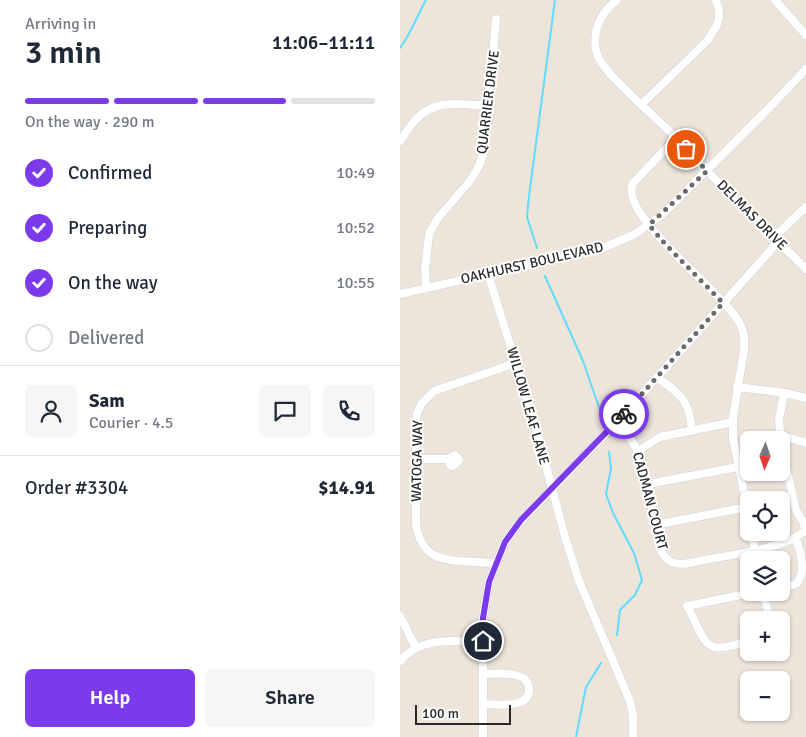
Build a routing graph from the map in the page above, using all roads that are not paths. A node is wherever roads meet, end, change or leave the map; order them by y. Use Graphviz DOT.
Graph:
graph roads {
  1 [pos="617,0"];
  2 [pos="716,0"];
  3 [pos="775,0"];
  4 [pos="496,19"];
  5 [pos="806,35"];
  6 [pos="806,69"];
  7 [pos="642,104"];
  8 [pos="490,106"];
  9 [pos="676,138"];
  10 [pos="400,141"];
  11 [pos="707,171"];
  12 [pos="806,206"];
  13 [pos="649,225"];
  14 [pos="776,240"];
  15 [pos="806,269"];
  16 [pos="488,274"];
  17 [pos="426,288"];
  18 [pos="400,294"];
  19 [pos="723,303"];
  20 [pos="516,362"];
  21 [pos="657,377"];
  22 [pos="737,388"];
  23 [pos="784,393"];
  24 [pos="806,398"];
  25 [pos="733,422"];
  26 [pos="616,423"];
  27 [pos="692,431"];
  28 [pos="780,431"];
  29 [pos="790,439"];
  30 [pos="806,442"];
  31 [pos="638,451"];
  32 [pos="416,459"];
  33 [pos="448,459"];
  34 [pos="738,467"];
  35 [pos="789,481"];
  36 [pos="648,484"];
  37 [pos="552,490"];
  38 [pos="743,491"];
  39 [pos="740,508"];
  40 [pos="655,525"];
  41 [pos="806,531"];
  42 [pos="796,538"];
  43 [pos="753,541"];
  44 [pos="754,550"];
  45 [pos="495,564"];
  46 [pos="790,585"];
  47 [pos="740,595"];
  48 [pos="400,616"];
  49 [pos="483,641"];
  50 [pos="740,643"];
  51 [pos="416,648"];
  52 [pos="400,661"];
  53 [pos="484,674"];
  54 [pos="483,704"];
  55 [pos="483,737"];
  56 [pos="633,737"];
  1 -- 7 [label="street, DELMAS DRIVE"];
  2 -- 7 [label="street"];
  3 -- 5 [label="street"];
  4 -- 8 [label="street, QUARRIER DRIVE"];
  6 -- 11 [label="street, OAKHURST BOULEVARD"];
  7 -- 9 [label="street, DELMAS DRIVE"];
  8 -- 10 [label="street"];
  8 -- 17 [label="street, QUARRIER DRIVE"];
  9 -- 11 [label="street, DELMAS DRIVE"];
  9 -- 13 [label="street"];
  11 -- 13 [label="street, OAKHURST BOULEVARD"];
  11 -- 14 [label="street, DELMAS DRIVE"];
  12 -- 14 [label="street"];
  13 -- 16 [label="street, OAKHURST BOULEVARD"];
  13 -- 19 [label="street"];
  14 -- 15 [label="street, DELMAS DRIVE"];
  14 -- 19 [label="street"];
  16 -- 17 [label="street, OAKHURST BOULEVARD"];
  16 -- 20 [label="street, WILLOW LEAF LANE"];
  17 -- 18 [label="street, OAKHURST BOULEVARD"];
  19 -- 21 [label="street"];
  19 -- 22 [label="street"];
  20 -- 32 [label="street, WATOGA WAY"];
  20 -- 37 [label="street, WILLOW LEAF LANE"];
  21 -- 26 [label="street"];
  21 -- 27 [label="street"];
  22 -- 23 [label="street"];
  22 -- 25 [label="street"];
  23 -- 24 [label="street"];
  23 -- 28 [label="street"];
  25 -- 27 [label="street"];
  25 -- 34 [label="street"];
  26 -- 31 [label="street, CADMAN COURT"];
  26 -- 37 [label="street"];
  27 -- 31 [label="street"];
  29 -- 30 [label="street"];
  31 -- 36 [label="street, CADMAN COURT"];
  32 -- 33 [label="street"];
  32 -- 45 [label="street, WATOGA WAY"];
  34 -- 36 [label="street"];
  34 -- 38 [label="street"];
  35 -- 41 [label="street"];
  36 -- 40 [label="street, CADMAN COURT"];
  37 -- 45 [label="street"];
  37 -- 56 [label="street, WILLOW LEAF LANE"];
  39 -- 40 [label="street"];
  40 -- 44 [label="street, CADMAN COURT"];
  41 -- 42 [label="street, CADMAN COURT"];
  42 -- 44 [label="street, CADMAN COURT"];
  42 -- 46 [label="street"];
  43 -- 44 [label="street"];
  45 -- 49 [label="street"];
  47 -- 50 [label="street"];
  48 -- 51 [label="street"];
  49 -- 51 [label="street"];
  49 -- 53 [label="street"];
  51 -- 52 [label="street"];
  53 -- 54 [label="street"];
  53 -- 54 [label="street"];
  54 -- 55 [label="street"];
}
